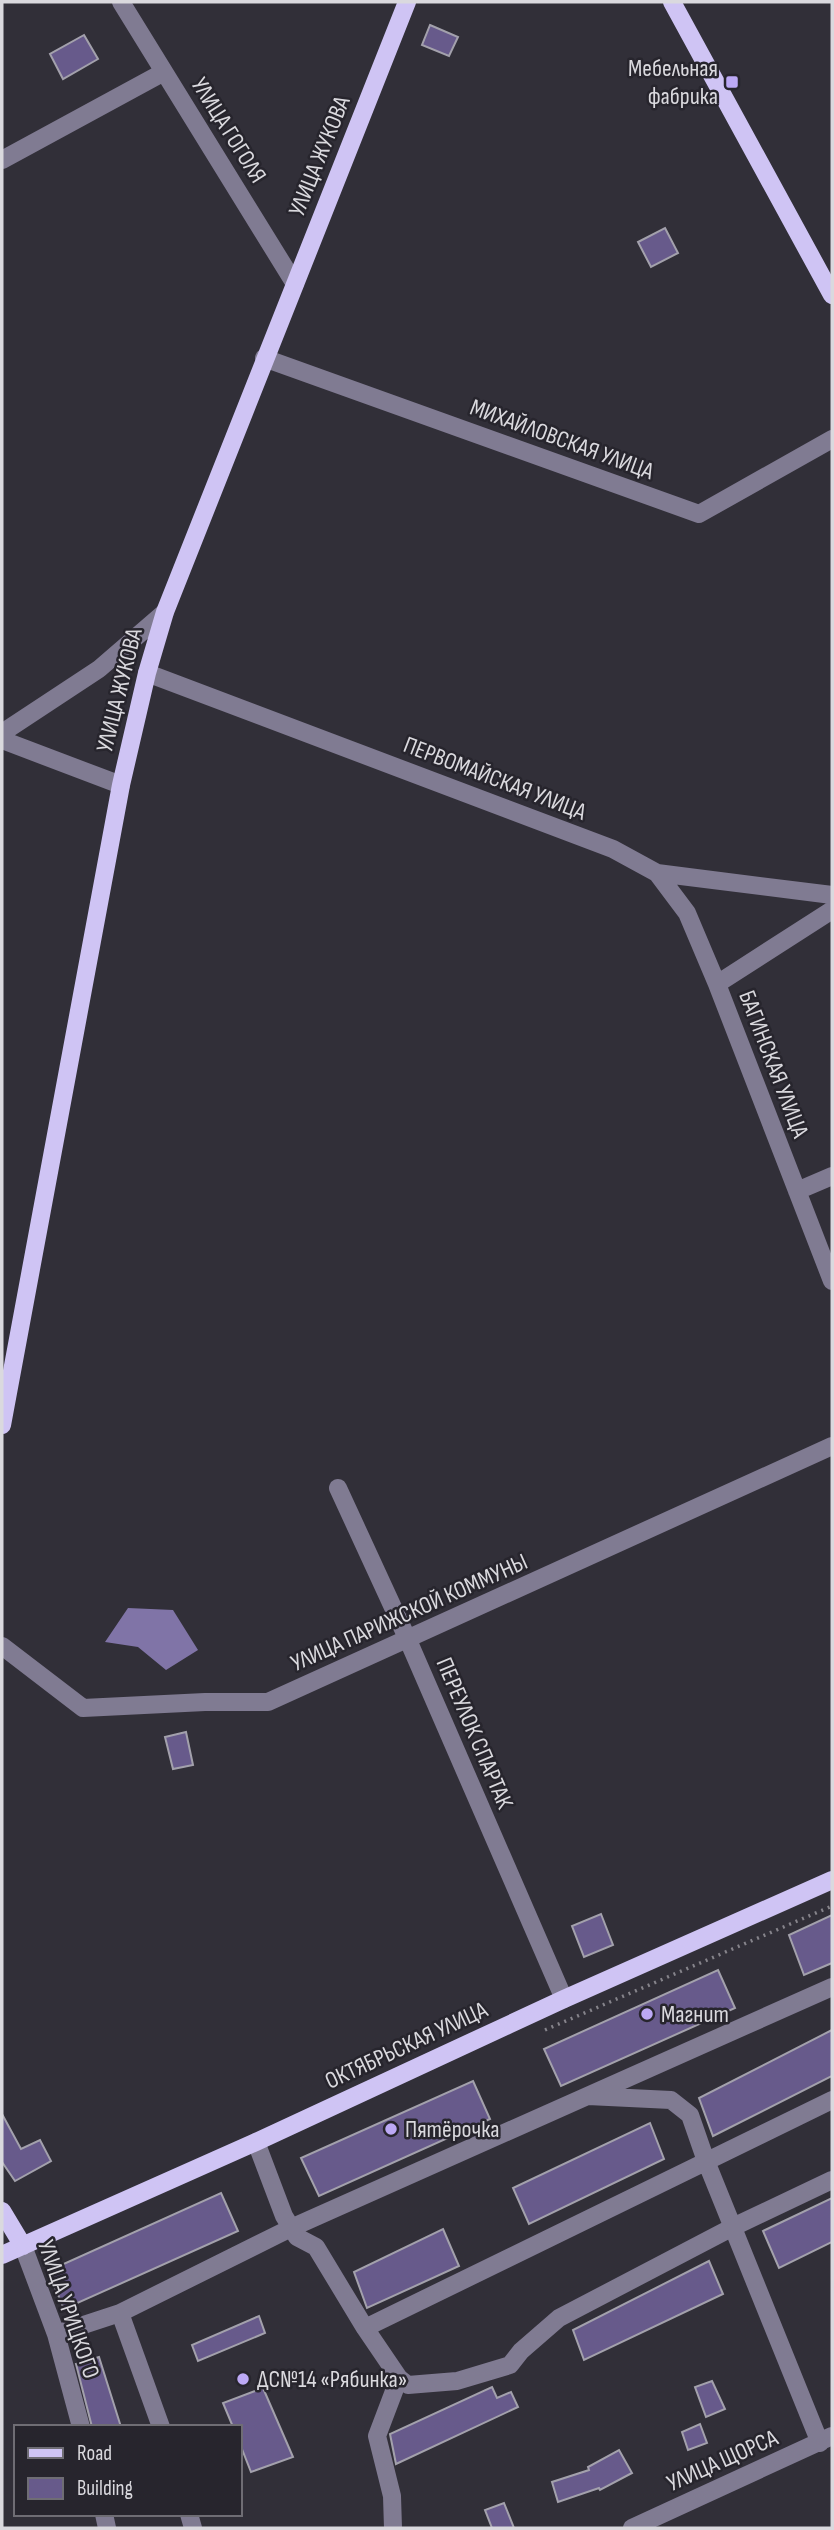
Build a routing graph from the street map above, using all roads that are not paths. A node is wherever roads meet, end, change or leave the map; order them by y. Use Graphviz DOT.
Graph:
graph roads {
  1 [pos="121,2"];
  2 [pos="407,2"];
  3 [pos="671,2"];
  4 [pos="164,72"];
  5 [pos="2,160"];
  6 [pos="295,284"];
  7 [pos="832,295"];
  8 [pos="264,358"];
  9 [pos="832,439"];
  10 [pos="165,612"];
  11 [pos="147,673"];
  12 [pos="2,733"];
  13 [pos="2,740"];
  14 [pos="121,785"];
  15 [pos="657,873"];
  16 [pos="832,895"];
  17 [pos="832,910"];
  18 [pos="717,984"];
  19 [pos="832,1176"];
  20 [pos="797,1191"];
  21 [pos="832,1280"];
  22 [pos="2,1425"];
  23 [pos="832,1446"];
  24 [pos="338,1488"];
  25 [pos="408,1640"];
  26 [pos="2,1646"];
  27 [pos="832,1880"];
  28 [pos="832,1987"];
  29 [pos="564,1999"];
  30 [pos="585,2096"];
  31 [pos="832,2100"];
  32 [pos="256,2142"];
  33 [pos="706,2161"];
  34 [pos="832,2180"];
  35 [pos="2,2211"];
  36 [pos="733,2227"];
  37 [pos="291,2228"];
  38 [pos="23,2246"];
  39 [pos="2,2255"];
  40 [pos="120,2313"];
  41 [pos="365,2328"];
  42 [pos="56,2334"];
  43 [pos="399,2378"];
  44 [pos="80,2425"];
  45 [pos="160,2425"];
  46 [pos="826,2440"];
  47 [pos="393,2528"];
  48 [pos="632,2528"];
  1 -- 4 [label="street, УЛИЦА ГОГОЛЯ"];
  2 -- 6 [label="main road, УЛИЦА ЖУКОВА"];
  3 -- 7 [label="main road"];
  4 -- 5 [label="street"];
  4 -- 6 [label="street, УЛИЦА ГОГОЛЯ"];
  6 -- 8 [label="main road, УЛИЦА ЖУКОВА"];
  8 -- 9 [label="street, МИХАЙЛОВСКАЯ УЛИЦА"];
  8 -- 10 [label="main road, УЛИЦА ЖУКОВА"];
  10 -- 11 [label="main road, УЛИЦА ЖУКОВА"];
  10 -- 12 [label="street"];
  11 -- 14 [label="main road, УЛИЦА ЖУКОВА"];
  11 -- 15 [label="street, ПЕРВОМАЙСКАЯ УЛИЦА"];
  13 -- 14 [label="street"];
  14 -- 22 [label="main road, УЛИЦА ЖУКОВА"];
  15 -- 16 [label="street, ПЕРВОМАЙСКАЯ УЛИЦА"];
  15 -- 18 [label="street, БАГИНСКАЯ УЛИЦА"];
  17 -- 18 [label="street"];
  18 -- 20 [label="street, БАГИНСКАЯ УЛИЦА"];
  19 -- 20 [label="street"];
  20 -- 21 [label="street, БАГИНСКАЯ УЛИЦА"];
  23 -- 25 [label="street, УЛИЦА ПАРИЖСКОЙ КОММУНЫ"];
  24 -- 25 [label="street, ПЕРЕУЛОК СПАРТАК"];
  25 -- 26 [label="street, УЛИЦА ПАРИЖСКОЙ КОММУНЫ"];
  25 -- 29 [label="street, ПЕРЕУЛОК СПАРТАК"];
  27 -- 29 [label="main road, ОКТЯБРЬСКАЯ УЛИЦА"];
  28 -- 30 [label="street"];
  29 -- 32 [label="main road, ОКТЯБРЬСКАЯ УЛИЦА"];
  30 -- 33 [label="street"];
  30 -- 37 [label="street"];
  31 -- 33 [label="street"];
  32 -- 37 [label="street"];
  32 -- 38 [label="main road, ОКТЯБРЬСКАЯ УЛИЦА"];
  33 -- 36 [label="street"];
  33 -- 41 [label="street"];
  34 -- 36 [label="street"];
  35 -- 38 [label="main road, УЛИЦА УРИЦКОГО"];
  36 -- 43 [label="street"];
  36 -- 46 [label="street"];
  37 -- 40 [label="street"];
  37 -- 41 [label="street"];
  38 -- 39 [label="main road, ОКТЯБРЬСКАЯ УЛИЦА"];
  38 -- 42 [label="street, УЛИЦА УРИЦКОГО"];
  40 -- 42 [label="street"];
  40 -- 45 [label="street"];
  41 -- 43 [label="street"];
  42 -- 44 [label="street, УЛИЦА УРИЦКОГО"];
  43 -- 47 [label="street"];
  46 -- 48 [label="street, УЛИЦА ЩОРСА"];
}
